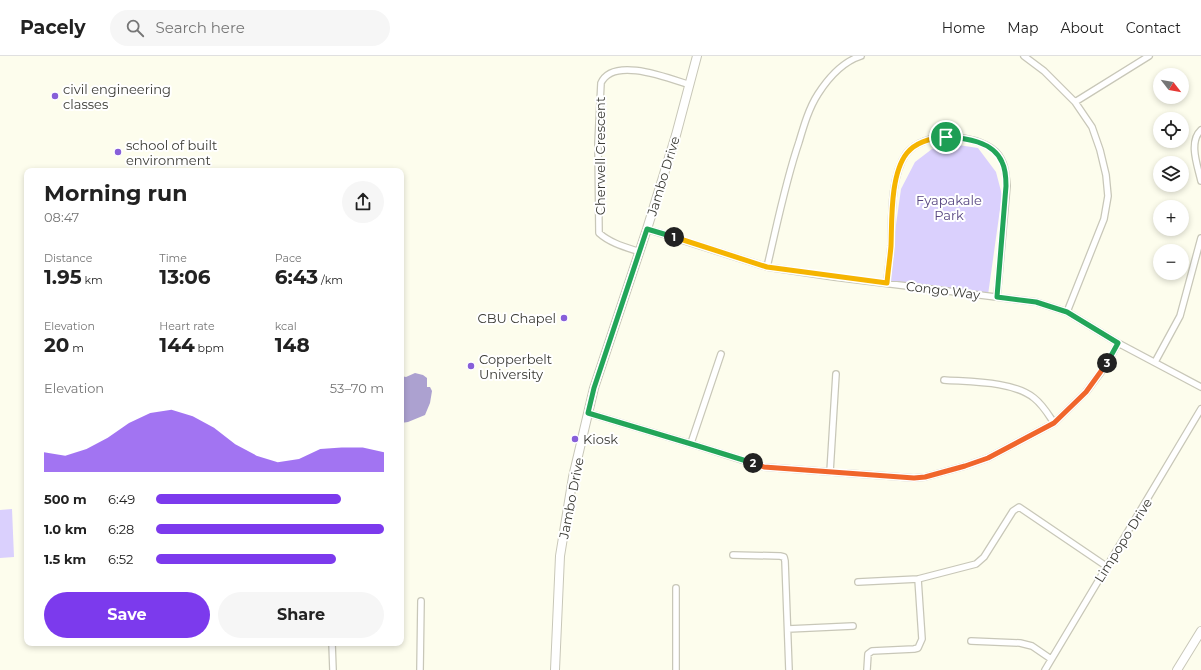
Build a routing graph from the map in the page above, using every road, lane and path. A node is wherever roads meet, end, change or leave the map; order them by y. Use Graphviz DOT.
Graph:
graph roads {
  1 [pos="697,56"];
  2 [pos="861,56"];
  3 [pos="1024,56"];
  4 [pos="1149,56"];
  5 [pos="690,85"];
  6 [pos="1075,102"];
  7 [pos="1201,130"];
  8 [pos="1201,181"];
  9 [pos="647,229"];
  10 [pos="1201,238"];
  11 [pos="640,252"];
  12 [pos="767,267"];
  13 [pos="887,283"];
  14 [pos="997,297"];
  15 [pos="1067,312"];
  16 [pos="1118,343"];
  17 [pos="721,354"];
  18 [pos="1155,362"];
  19 [pos="836,374"];
  20 [pos="944,380"];
  21 [pos="1201,388"];
  22 [pos="1201,409"];
  23 [pos="588,413"];
  24 [pos="1054,423"];
  25 [pos="691,443"];
  26 [pos="830,472"];
  27 [pos="733,555"];
  28 [pos="1106,566"];
  29 [pos="918,579"];
  30 [pos="858,582"];
  31 [pos="676,588"];
  32 [pos="421,601"];
  33 [pos="853,626"];
  34 [pos="788,629"];
  35 [pos="1201,631"];
  36 [pos="971,642"];
  37 [pos="332,646"];
  38 [pos="1051,658"];
  39 [pos="333,670"];
  40 [pos="420,670"];
  41 [pos="555,670"];
  42 [pos="676,670"];
  43 [pos="789,670"];
  44 [pos="867,670"];
  45 [pos="1044,670"];
  46 [pos="1177,670"];
  1 -- 5 [label="main road, Jambo Drive"];
  2 -- 12 [label="street"];
  3 -- 6 [label="street"];
  4 -- 6 [label="street"];
  5 -- 9 [label="main road, Jambo Drive"];
  5 -- 11 [label="street, Cherwell Crescent"];
  6 -- 15 [label="street"];
  7 -- 8 [label="street"];
  9 -- 11 [label="main road, Jambo Drive"];
  9 -- 12 [label="street, Congo Way"];
  10 -- 18 [label="street"];
  11 -- 23 [label="main road, Jambo Drive"];
  12 -- 13 [label="street, Congo Way"];
  13 -- 14 [label="street, Congo Way"];
  13 -- 14 [label="street"];
  14 -- 15 [label="street, Congo Way"];
  15 -- 16 [label="street, Congo Way"];
  16 -- 18 [label="street, Congo Way"];
  16 -- 24 [label="street"];
  17 -- 25 [label="street"];
  18 -- 21 [label="street, Congo Way"];
  19 -- 26 [label="street"];
  20 -- 24 [label="street"];
  22 -- 28 [label="street, Limpopo Drive"];
  23 -- 25 [label="street"];
  23 -- 41 [label="main road, Jambo Drive"];
  24 -- 26 [label="street"];
  25 -- 26 [label="street"];
  27 -- 34 [label="street"];
  28 -- 29 [label="street"];
  28 -- 38 [label="street, Limpopo Drive"];
  29 -- 30 [label="street"];
  29 -- 44 [label="street"];
  31 -- 42 [label="street"];
  32 -- 40 [label="street"];
  33 -- 34 [label="street"];
  34 -- 43 [label="street"];
  35 -- 46 [label="main road"];
  36 -- 38 [label="street"];
  37 -- 39 [label="street"];
  38 -- 45 [label="street, Limpopo Drive"];
}
